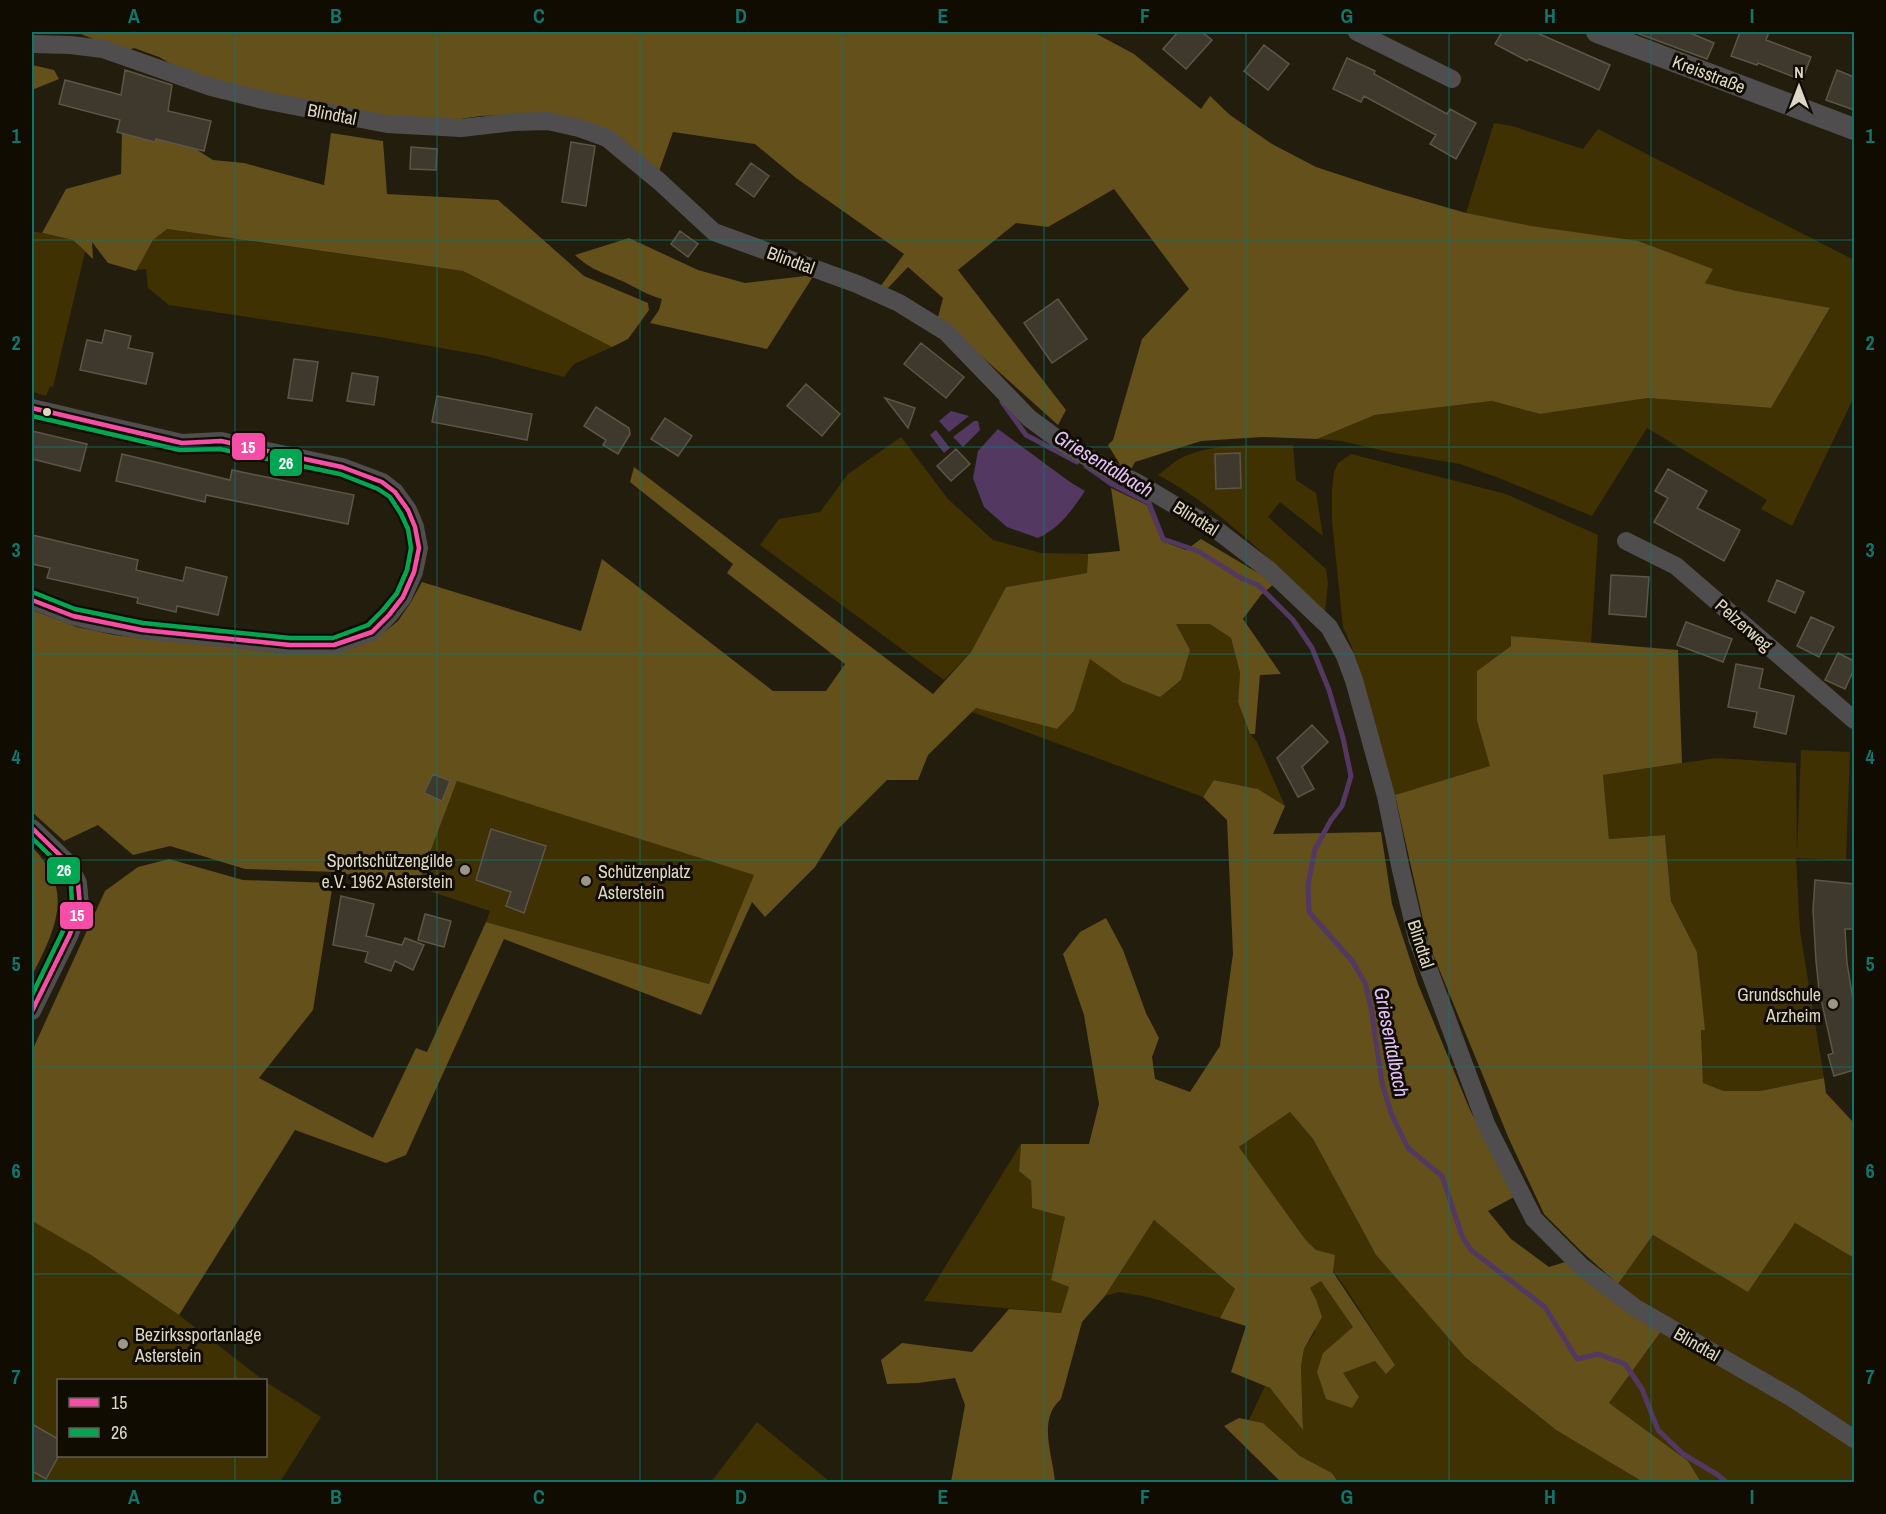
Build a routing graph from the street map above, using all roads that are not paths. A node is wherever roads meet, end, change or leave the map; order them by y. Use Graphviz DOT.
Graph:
graph roads {
  1 [pos="1357,32"];
  2 [pos="1597,32"];
  3 [pos="32,44"];
  4 [pos="1452,79"];
  5 [pos="1854,129"];
  6 [pos="32,408"];
  7 [pos="1626,541"];
  8 [pos="32,600"];
  9 [pos="1854,720"];
  10 [pos="32,828"];
  11 [pos="32,1011"];
  12 [pos="1854,1439"];
  1 -- 4 [label="street"];
  2 -- 5 [label="street, Kreisstraße"];
  3 -- 12 [label="street, Blindtal"];
  6 -- 8 [label="street"];
  7 -- 9 [label="street, Pelzerweg"];
  10 -- 11 [label="street"];
}
